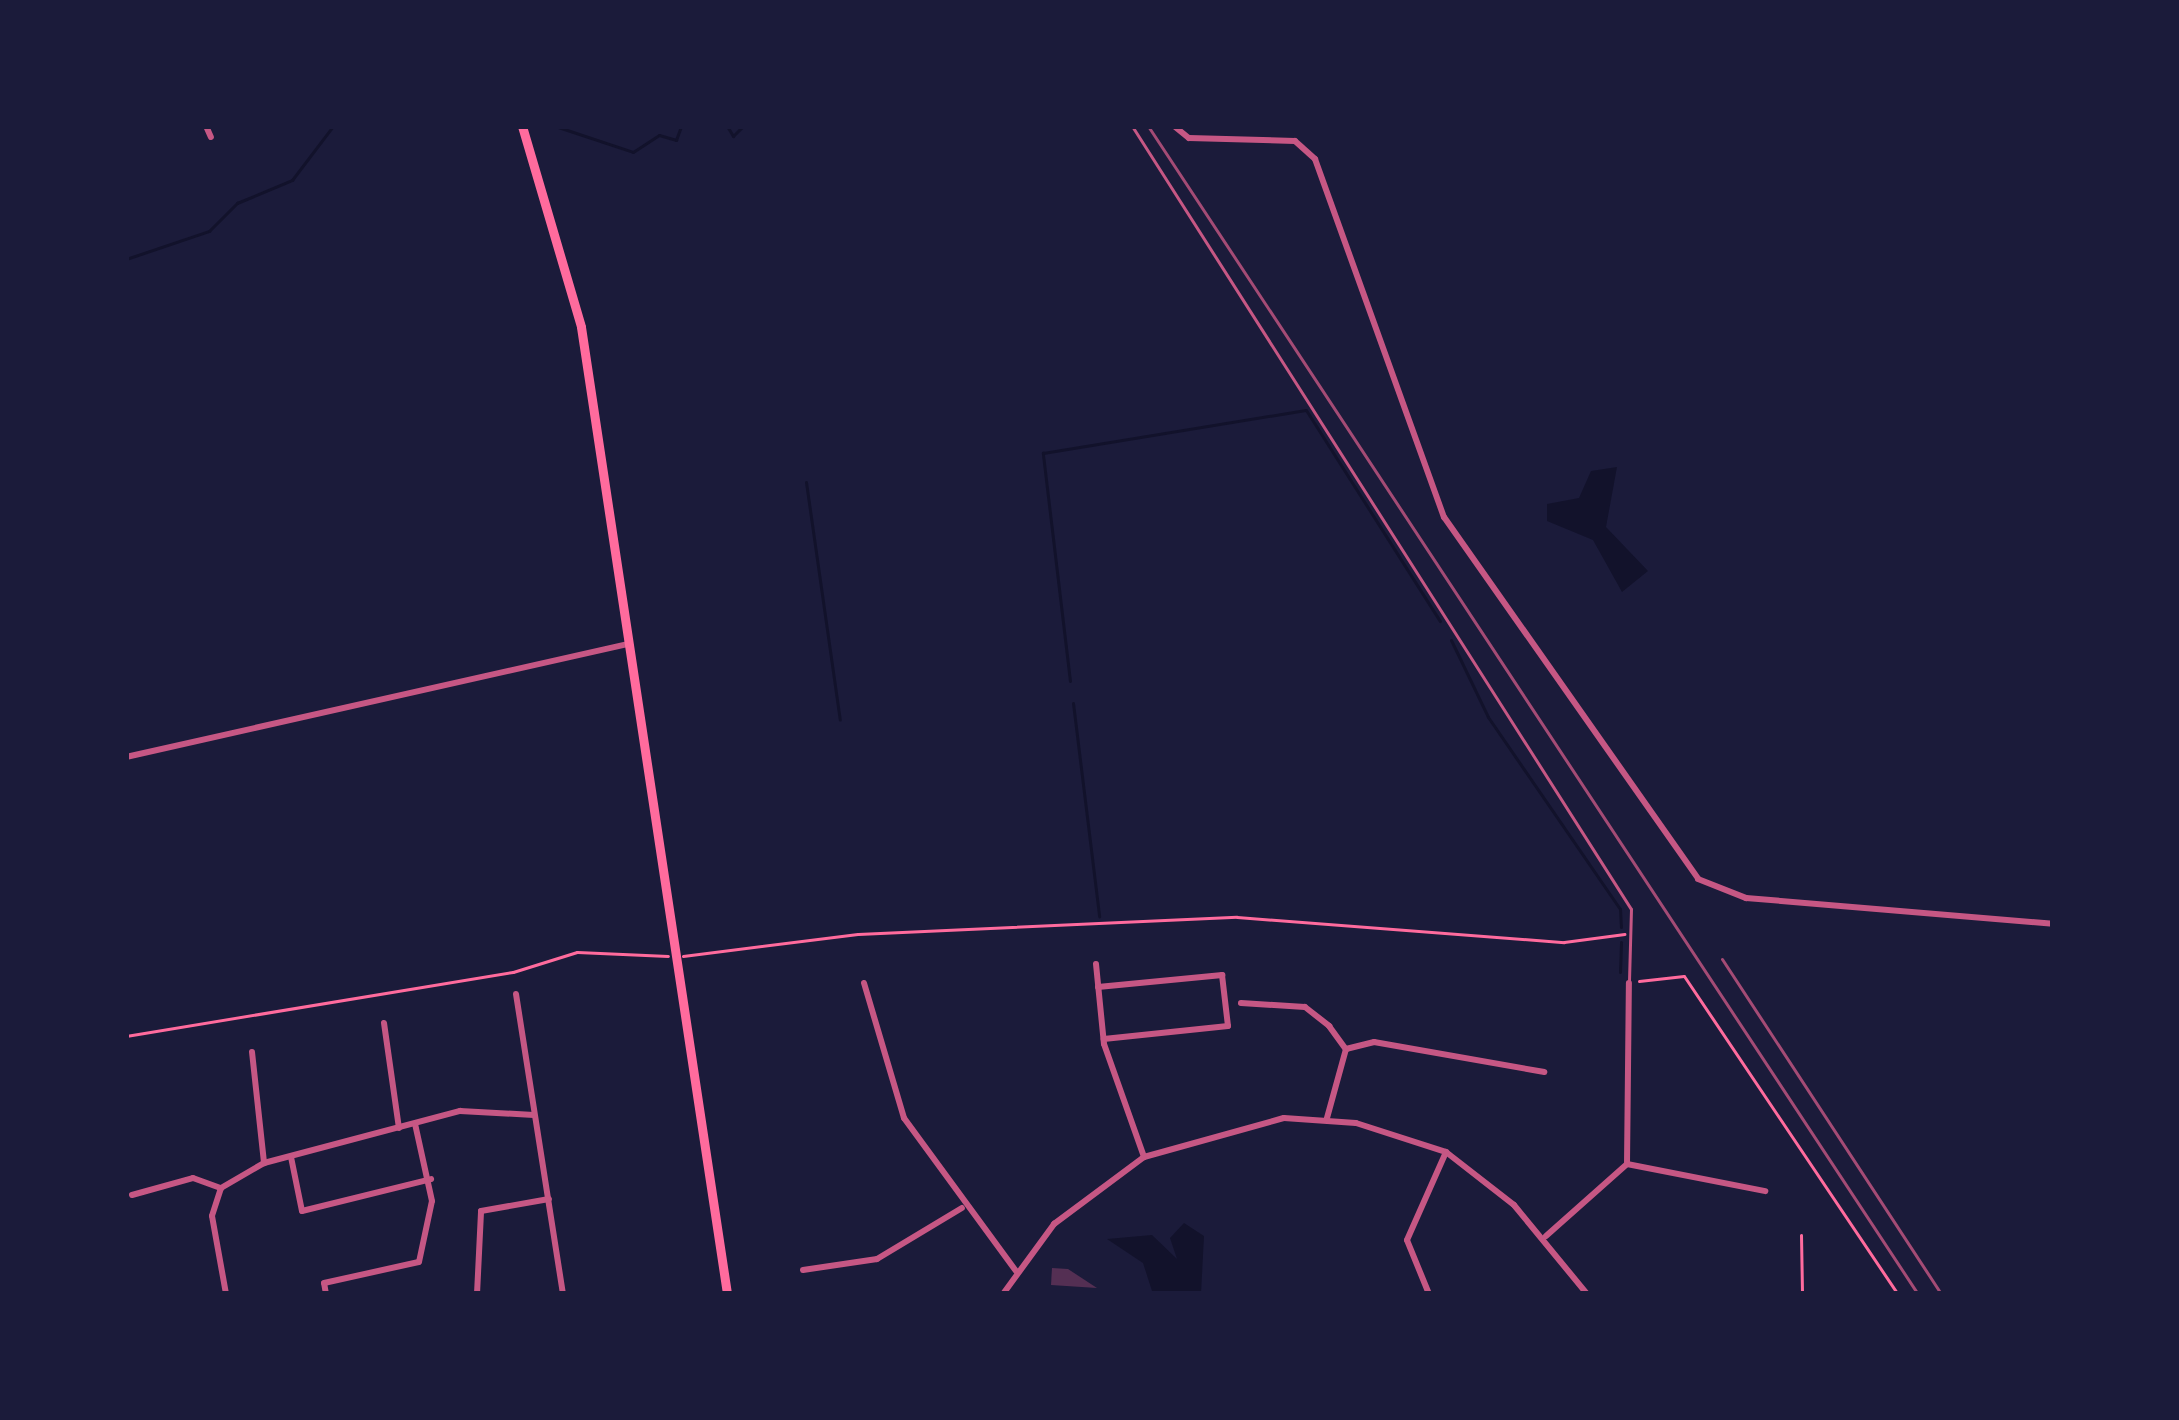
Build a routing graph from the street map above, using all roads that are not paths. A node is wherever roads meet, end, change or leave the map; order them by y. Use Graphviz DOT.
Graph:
graph roads {
  1 [pos="206,126"];
  2 [pos="522,126"];
  3 [pos="1132,126"];
  4 [pos="1174,126"];
  5 [pos="211,136"];
  6 [pos="628,644"];
  7 [pos="126,757"];
  8 [pos="2053,924"];
  9 [pos="1096,964"];
  10 [pos="864,983"];
  11 [pos="1629,983"];
  12 [pos="1098,987"];
  13 [pos="516,994"];
  14 [pos="1241,1003"];
  15 [pos="384,1023"];
  16 [pos="1103,1039"];
  17 [pos="1346,1049"];
  18 [pos="252,1052"];
  19 [pos="1544,1072"];
  20 [pos="534,1115"];
  21 [pos="1327,1118"];
  22 [pos="416,1124"];
  23 [pos="398,1128"];
  24 [pos="1446,1152"];
  25 [pos="290,1156"];
  26 [pos="1144,1157"];
  27 [pos="264,1162"];
  28 [pos="1627,1164"];
  29 [pos="431,1179"];
  30 [pos="221,1188"];
  31 [pos="1765,1191"];
  32 [pos="132,1195"];
  33 [pos="549,1199"];
  34 [pos="962,1208"];
  35 [pos="1545,1237"];
  36 [pos="803,1270"];
  37 [pos="1016,1271"];
  38 [pos="226,1294"];
  39 [pos="326,1294"];
  40 [pos="476,1294"];
  41 [pos="563,1294"];
  42 [pos="727,1294"];
  43 [pos="1004,1294"];
  44 [pos="1429,1294"];
  45 [pos="1587,1294"];
  1 -- 5 [label="street"];
  2 -- 6 [label="main road"];
  3 -- 11 [label="lane"];
  4 -- 8 [label="street"];
  6 -- 7 [label="street"];
  6 -- 42 [label="main road"];
  9 -- 12 [label="street"];
  10 -- 34 [label="street"];
  11 -- 28 [label="street"];
  12 -- 16 [label="street"];
  12 -- 16 [label="street"];
  13 -- 20 [label="street"];
  14 -- 17 [label="street"];
  15 -- 23 [label="street"];
  16 -- 26 [label="street"];
  17 -- 19 [label="street"];
  17 -- 21 [label="street"];
  18 -- 27 [label="street"];
  20 -- 22 [label="street"];
  20 -- 33 [label="street"];
  21 -- 24 [label="street"];
  21 -- 26 [label="street"];
  22 -- 23 [label="street"];
  22 -- 29 [label="street"];
  23 -- 25 [label="street"];
  24 -- 35 [label="street"];
  24 -- 44 [label="street"];
  25 -- 27 [label="street"];
  25 -- 29 [label="street"];
  26 -- 37 [label="street"];
  27 -- 30 [label="street"];
  28 -- 31 [label="street"];
  28 -- 35 [label="street"];
  29 -- 39 [label="street"];
  30 -- 32 [label="street"];
  30 -- 38 [label="street"];
  33 -- 40 [label="street"];
  33 -- 41 [label="street"];
  34 -- 36 [label="street"];
  34 -- 37 [label="street"];
  35 -- 45 [label="street"];
  37 -- 43 [label="street"];
}
